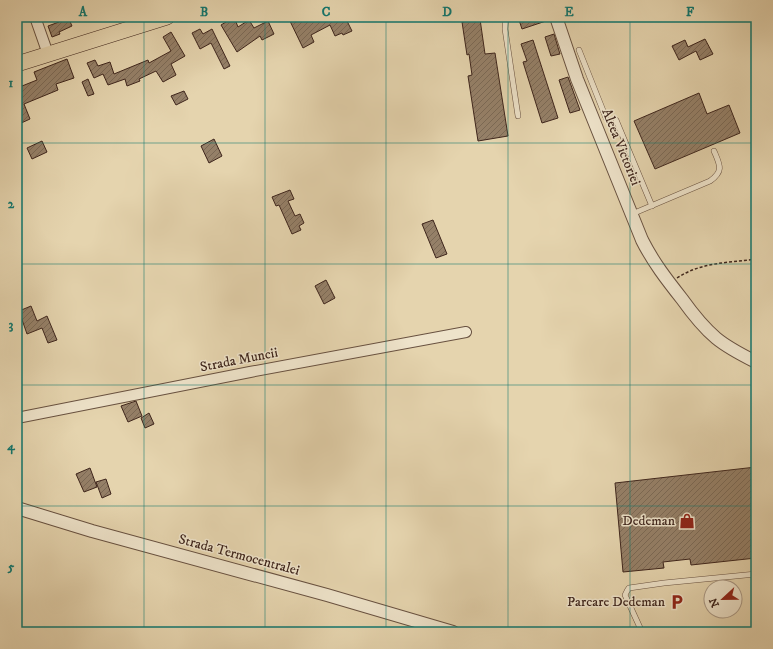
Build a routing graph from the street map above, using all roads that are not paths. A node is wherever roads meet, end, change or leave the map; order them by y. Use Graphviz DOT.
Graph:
graph roads {
  1 [pos="35,17"];
  2 [pos="167,17"];
  3 [pos="506,17"];
  4 [pos="556,17"];
  5 [pos="579,50"];
  6 [pos="48,54"];
  7 [pos="17,64"];
  8 [pos="518,116"];
  9 [pos="606,118"];
  10 [pos="616,120"];
  11 [pos="714,151"];
  12 [pos="652,206"];
  13 [pos="632,214"];
  14 [pos="466,332"];
  15 [pos="756,362"];
  16 [pos="17,418"];
  17 [pos="17,508"];
  18 [pos="756,574"];
  19 [pos="453,632"];
  20 [pos="642,632"];
  1 -- 6 [label="street"];
  2 -- 6 [label="main road"];
  3 -- 8 [label="lane"];
  4 -- 13 [label="street, Aleea Victoriei"];
  5 -- 9 [label="lane"];
  6 -- 7 [label="main road"];
  10 -- 12 [label="lane"];
  11 -- 12 [label="lane"];
  12 -- 13 [label="lane"];
  13 -- 15 [label="street, Aleea Victoriei"];
  14 -- 16 [label="street, Strada Muncii"];
  17 -- 19 [label="street, Strada Termocentralei"];
  18 -- 20 [label="lane"];
}
